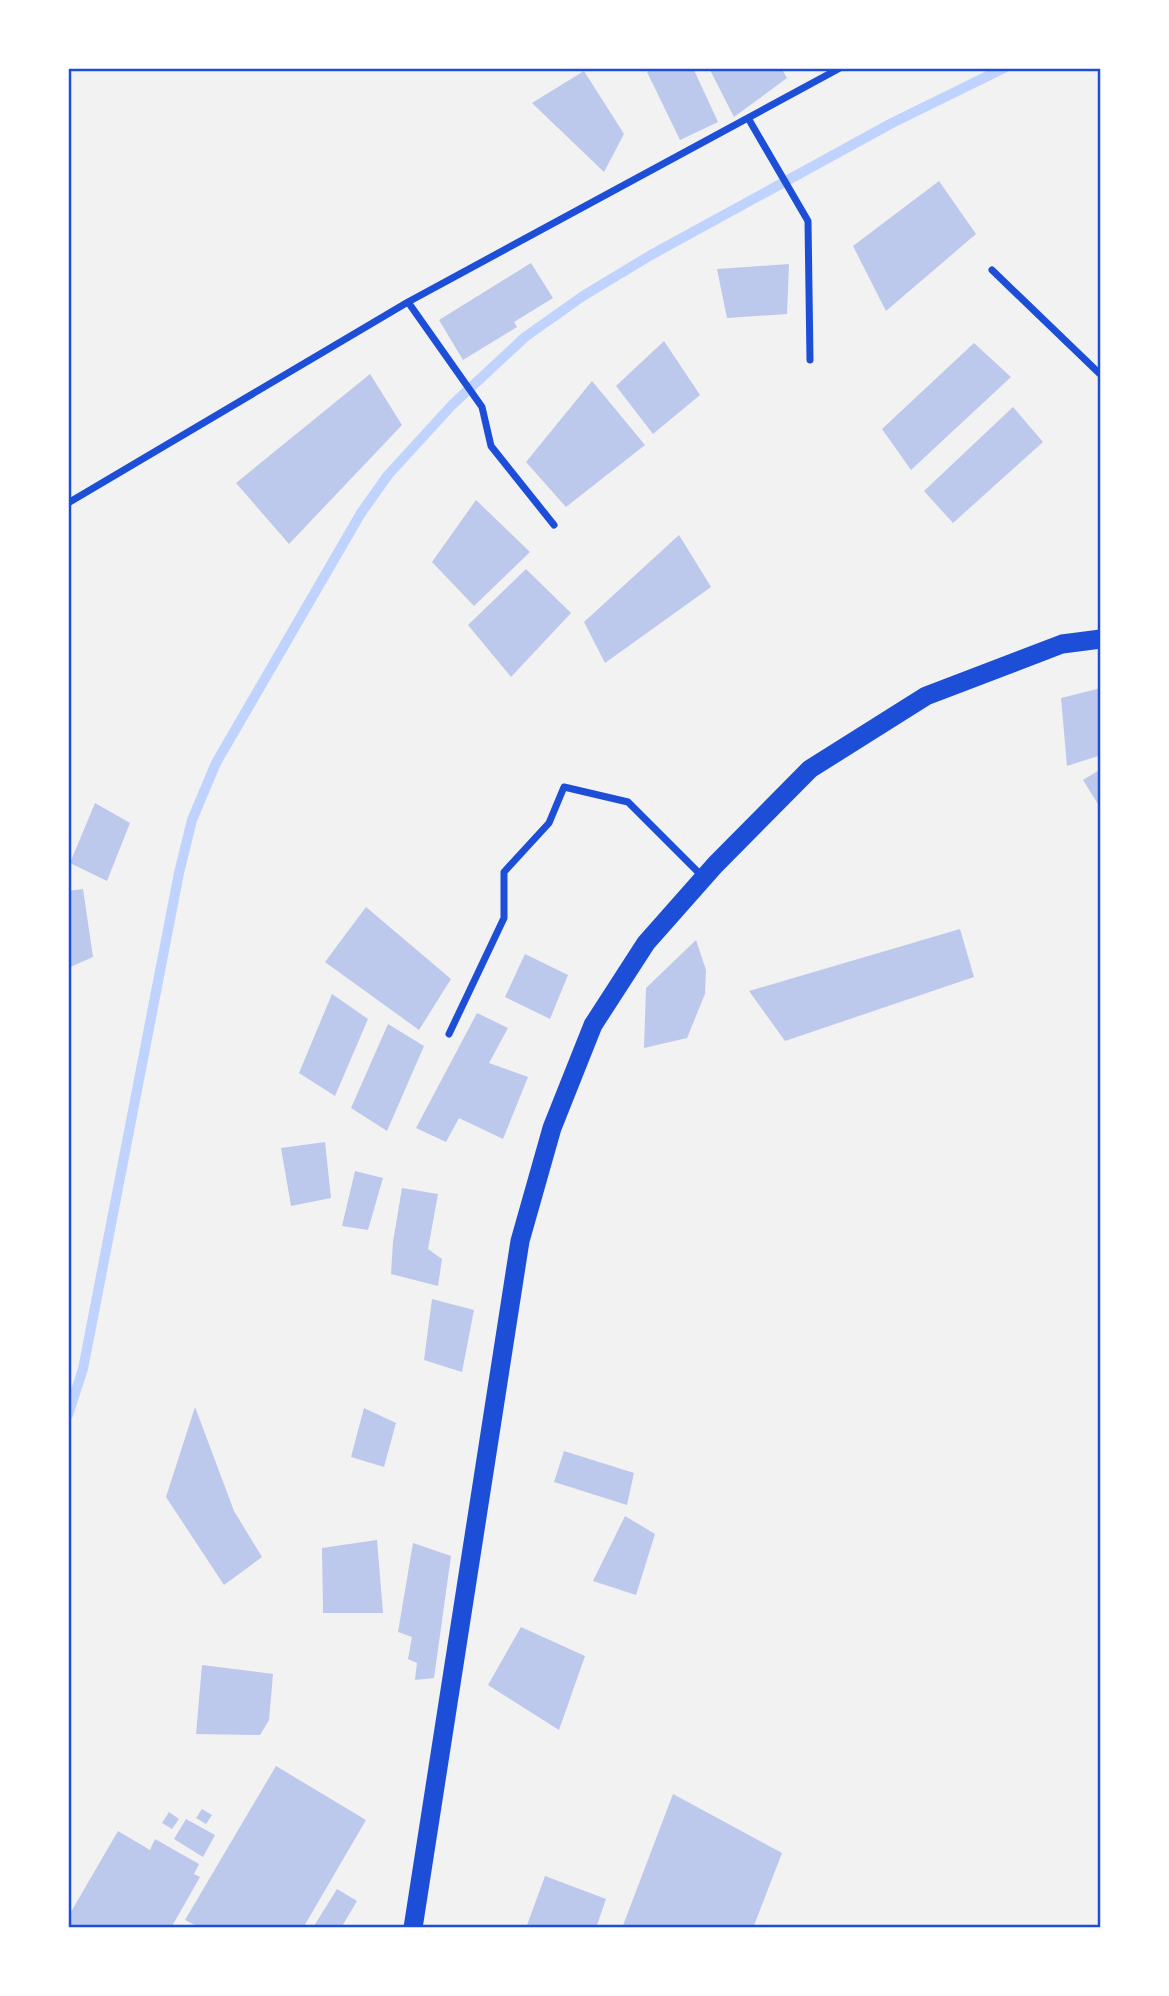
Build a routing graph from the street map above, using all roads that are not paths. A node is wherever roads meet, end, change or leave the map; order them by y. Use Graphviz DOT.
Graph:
graph roads {
  1 [pos="840,68"];
  2 [pos="748,118"];
  3 [pos="992,270"];
  4 [pos="408,302"];
  5 [pos="810,360"];
  6 [pos="1101,375"];
  7 [pos="68,503"];
  8 [pos="554,525"];
  9 [pos="1101,639"];
  10 [pos="704,878"];
  11 [pos="449,1034"];
  12 [pos="413,1928"];
  1 -- 2 [label="street"];
  2 -- 4 [label="street"];
  2 -- 5 [label="street"];
  3 -- 6 [label="street"];
  4 -- 7 [label="street"];
  4 -- 8 [label="street"];
  9 -- 10 [label="highway"];
  10 -- 11 [label="street"];
  10 -- 12 [label="highway"];
}
